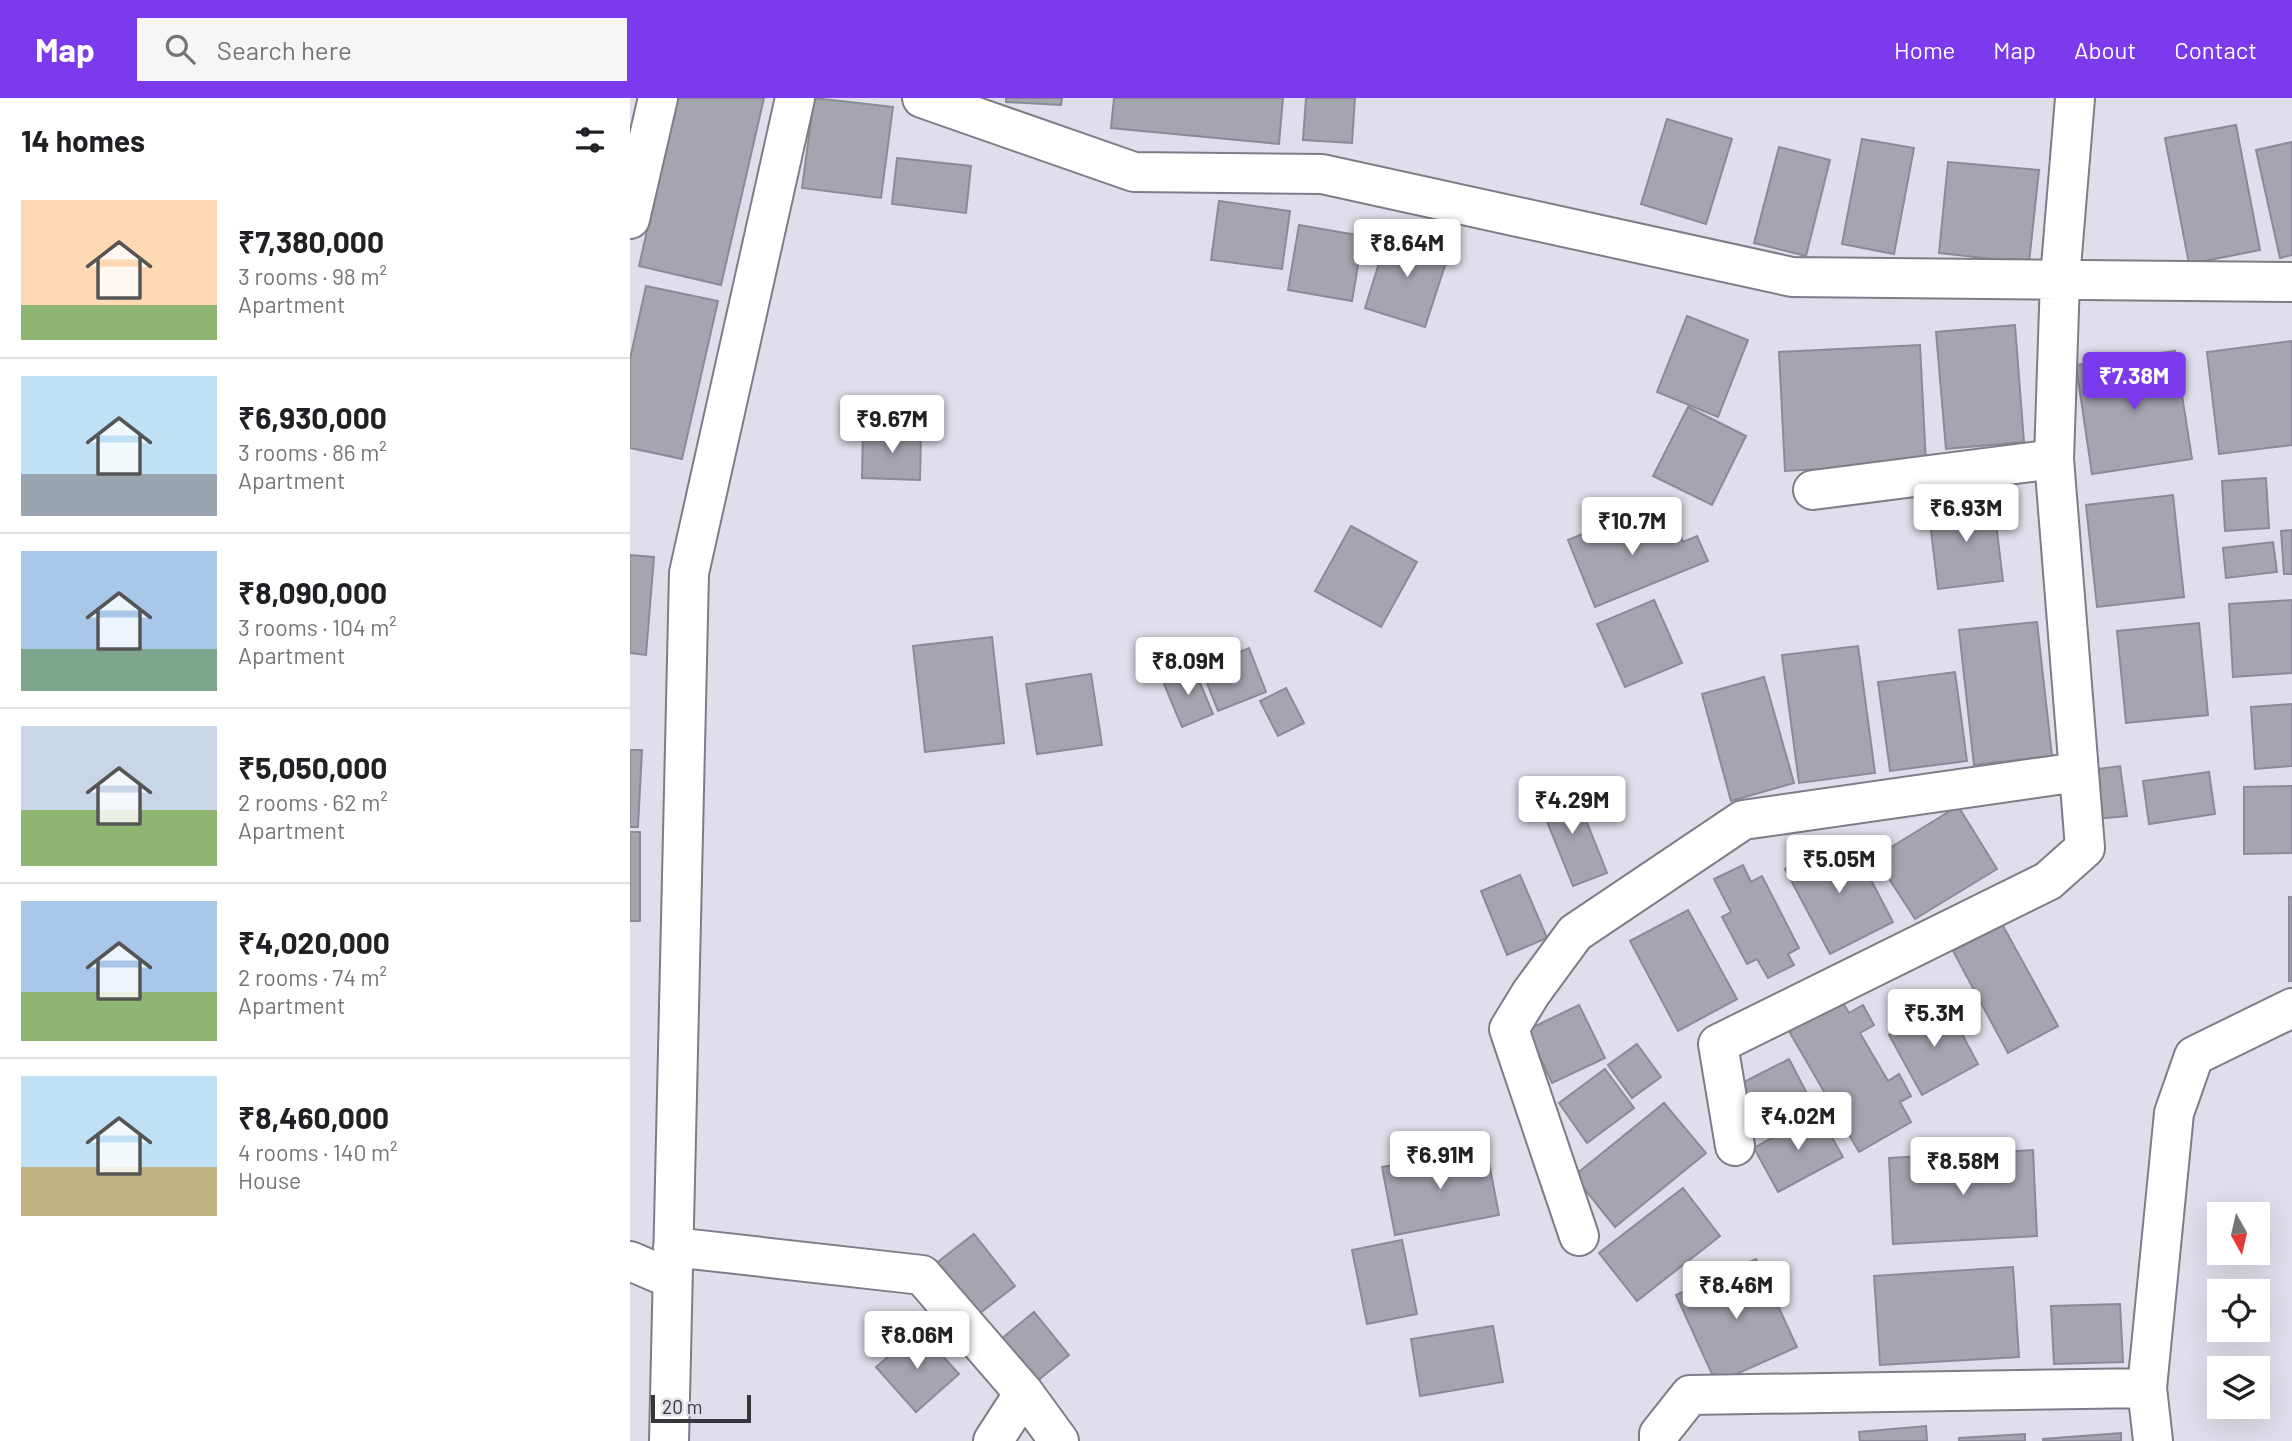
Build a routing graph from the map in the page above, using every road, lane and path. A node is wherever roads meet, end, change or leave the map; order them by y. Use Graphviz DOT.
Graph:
graph roads {
  1 [pos="659,98"];
  2 [pos="795,98"];
  3 [pos="922,98"];
  4 [pos="2075,98"];
  5 [pos="630,219"];
  6 [pos="2060,279"];
  7 [pos="2292,282"];
  8 [pos="2054,459"];
  9 [pos="1814,490"];
  10 [pos="2078,772"];
  11 [pos="2292,1008"];
  12 [pos="1735,1146"];
  13 [pos="1579,1236"];
  14 [pos="630,1261"];
  15 [pos="672,1263"];
  16 [pos="2147,1388"];
  17 [pos="1024,1393"];
  18 [pos="669,1441"];
  19 [pos="993,1441"];
  20 [pos="1059,1441"];
  21 [pos="1659,1441"];
  22 [pos="2153,1441"];
  1 -- 5 [label="street"];
  2 -- 15 [label="street"];
  3 -- 6 [label="street"];
  4 -- 6 [label="street"];
  6 -- 7 [label="street"];
  6 -- 8 [label="street"];
  8 -- 9 [label="street"];
  8 -- 10 [label="street"];
  10 -- 12 [label="street"];
  10 -- 13 [label="street"];
  11 -- 16 [label="street"];
  14 -- 15 [label="street"];
  15 -- 17 [label="street"];
  15 -- 18 [label="street"];
  16 -- 21 [label="street"];
  16 -- 22 [label="street"];
  17 -- 19 [label="street"];
  17 -- 20 [label="street"];
}
